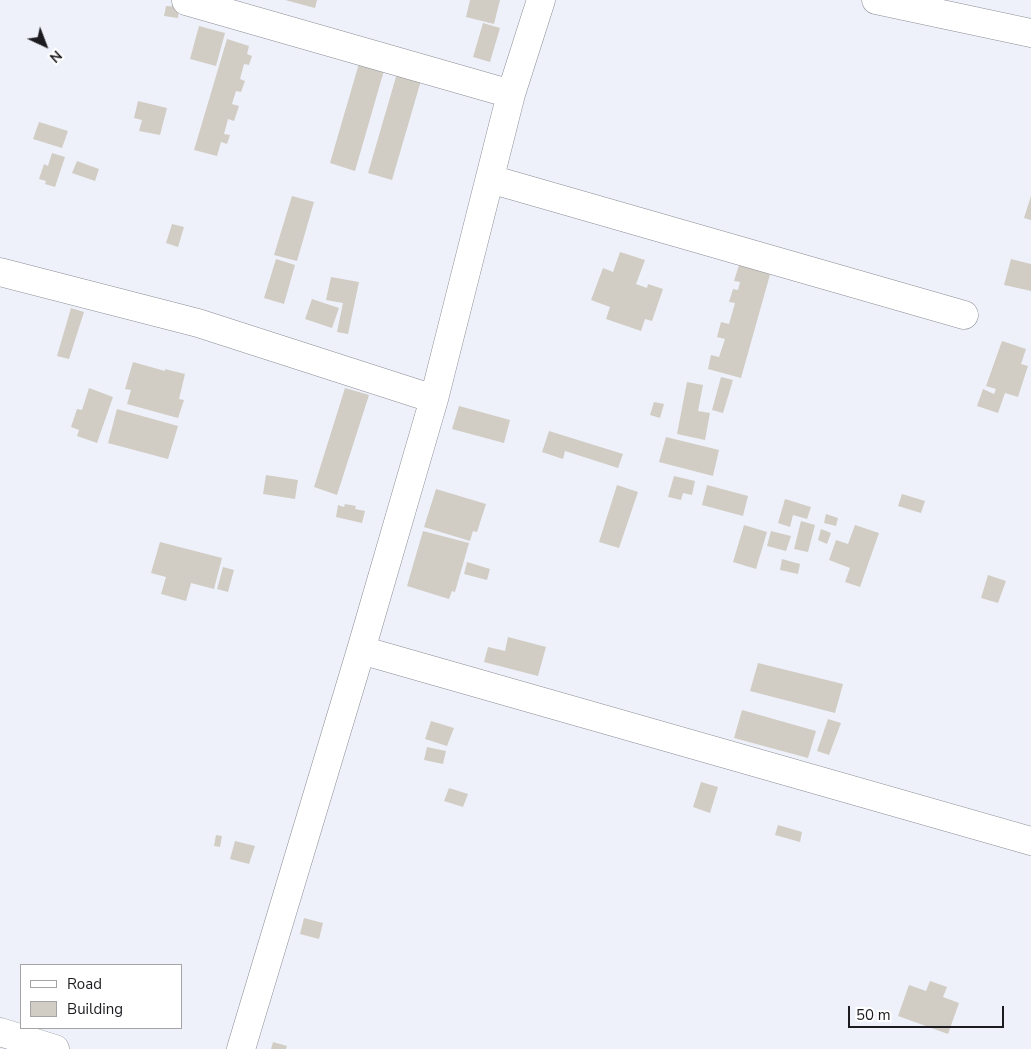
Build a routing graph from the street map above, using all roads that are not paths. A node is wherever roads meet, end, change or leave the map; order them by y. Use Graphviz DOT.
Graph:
graph roads {
  1 [pos="540,0"];
  2 [pos="876,0"];
  3 [pos="186,2"];
  4 [pos="1031,33"];
  5 [pos="511,94"];
  6 [pos="490,180"];
  7 [pos="0,272"];
  8 [pos="964,315"];
  9 [pos="434,399"];
  10 [pos="361,650"];
  11 [pos="1031,841"];
  12 [pos="0,1032"];
  13 [pos="55,1049"];
  14 [pos="241,1049"];
  1 -- 5 [label="street"];
  2 -- 4 [label="street"];
  3 -- 5 [label="street"];
  5 -- 6 [label="street"];
  6 -- 8 [label="street"];
  6 -- 9 [label="street"];
  7 -- 9 [label="street"];
  9 -- 10 [label="street"];
  10 -- 11 [label="street"];
  10 -- 14 [label="street"];
  12 -- 13 [label="street"];
}
